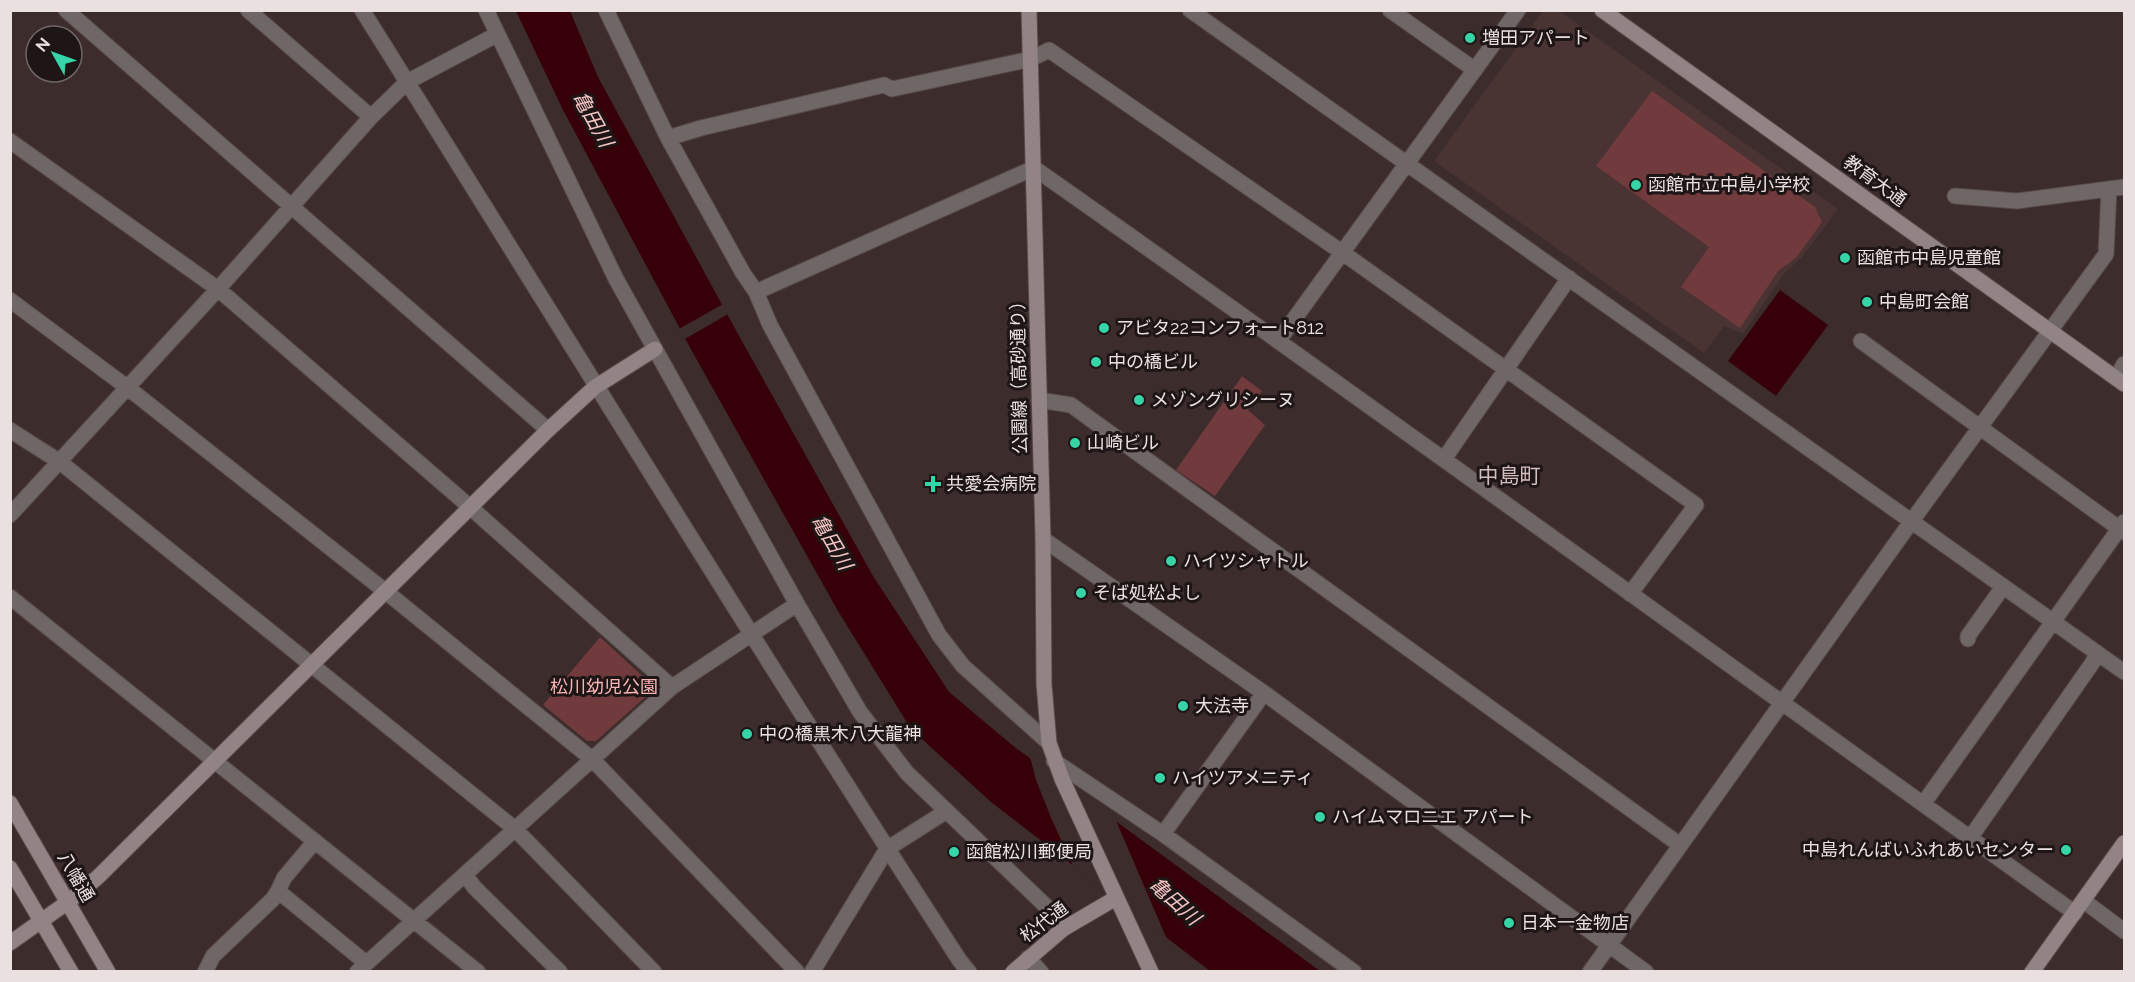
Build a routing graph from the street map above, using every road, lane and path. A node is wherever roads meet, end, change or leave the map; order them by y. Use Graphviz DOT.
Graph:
graph roads {
  1 [pos="66,10"];
  2 [pos="248,10"];
  3 [pos="362,10"];
  4 [pos="486,10"];
  5 [pos="606,10"];
  6 [pos="1029,10"];
  7 [pos="1190,10"];
  8 [pos="1390,10"];
  9 [pos="1518,10"];
  10 [pos="1602,10"];
  11 [pos="496,35"];
  12 [pos="1031,59"];
  13 [pos="1475,70"];
  14 [pos="407,82"];
  15 [pos="371,117"];
  16 [pos="668,138"];
  17 [pos="10,141"];
  18 [pos="1407,163"];
  19 [pos="1034,168"];
  20 [pos="2124,187"];
  21 [pos="2109,189"];
  22 [pos="1955,196"];
  23 [pos="291,207"];
  24 [pos="1342,253"];
  25 [pos="1569,278"];
  26 [pos="218,289"];
  27 [pos="756,292"];
  28 [pos="10,300"];
  29 [pos="2050,331"];
  30 [pos="1279,340"];
  31 [pos="1861,341"];
  32 [pos="655,349"];
  33 [pos="2124,364"];
  34 [pos="1505,369"];
  35 [pos="2120,381"];
  36 [pos="596,387"];
  37 [pos="128,388"];
  38 [pos="1040,400"];
  39 [pos="1980,427"];
  40 [pos="10,430"];
  41 [pos="548,430"];
  42 [pos="1444,459"];
  43 [pos="60,462"];
  44 [pos="470,507"];
  45 [pos="10,515"];
  46 [pos="1911,522"];
  47 [pos="2123,528"];
  48 [pos="1043,539"];
  49 [pos="2002,585"];
  50 [pos="385,591"];
  51 [pos="1630,594"];
  52 [pos="10,597"];
  53 [pos="796,604"];
  54 [pos="2054,622"];
  55 [pos="752,632"];
  56 [pos="1968,639"];
  57 [pos="2097,653"];
  58 [pos="311,664"];
  59 [pos="2124,672"];
  60 [pos="672,687"];
  61 [pos="1264,693"];
  62 [pos="1782,704"];
  63 [pos="1049,743"];
  64 [pos="592,759"];
  65 [pos="215,760"];
  66 [pos="1054,761"];
  67 [pos="10,802"];
  68 [pos="1923,804"];
  69 [pos="945,812"];
  70 [pos="515,829"];
  71 [pos="1163,834"];
  72 [pos="1971,838"];
  73 [pos="315,841"];
  74 [pos="2124,843"];
  75 [pos="1680,845"];
  76 [pos="887,849"];
  77 [pos="10,868"];
  78 [pos="465,874"];
  79 [pos="278,891"];
  80 [pos="1116,898"];
  81 [pos="68,902"];
  82 [pos="2079,907"];
  83 [pos="42,920"];
  84 [pos="414,921"];
  85 [pos="1063,929"];
  86 [pos="2124,931"];
  87 [pos="10,943"];
  88 [pos="1609,946"];
  89 [pos="1028,958"];
  90 [pos="362,967"];
  91 [pos="71,972"];
  92 [pos="108,972"];
  93 [pos="205,972"];
  94 [pos="478,972"];
  95 [pos="560,972"];
  96 [pos="654,972"];
  97 [pos="797,972"];
  98 [pos="812,972"];
  99 [pos="969,972"];
  100 [pos="1012,972"];
  101 [pos="1041,972"];
  102 [pos="1151,972"];
  103 [pos="1354,972"];
  104 [pos="1590,972"];
  105 [pos="1646,972"];
  106 [pos="2032,972"];
  1 -- 23 [label="street"];
  2 -- 15 [label="street"];
  3 -- 14 [label="street"];
  4 -- 11 [label="street"];
  5 -- 16 [label="street"];
  6 -- 12 [label="street, 公園線（高砂通り）"];
  7 -- 18 [label="street"];
  8 -- 13 [label="street"];
  9 -- 13 [label="street"];
  10 -- 29 [label="street, 教育大通"];
  11 -- 14 [label="street"];
  11 -- 32 [label="street"];
  12 -- 16 [label="street"];
  12 -- 19 [label="street, 公園線（高砂通り）"];
  12 -- 24 [label="street"];
  13 -- 18 [label="street"];
  14 -- 15 [label="street"];
  14 -- 36 [label="street"];
  15 -- 23 [label="street"];
  16 -- 27 [label="street"];
  17 -- 26 [label="street"];
  18 -- 24 [label="street"];
  18 -- 25 [label="street"];
  19 -- 27 [label="street"];
  19 -- 30 [label="street"];
  19 -- 38 [label="street, 公園線（高砂通り）"];
  20 -- 21 [label="street"];
  21 -- 22 [label="street"];
  21 -- 29 [label="street"];
  23 -- 26 [label="street"];
  23 -- 41 [label="street"];
  24 -- 30 [label="street"];
  24 -- 34 [label="street"];
  25 -- 34 [label="street"];
  25 -- 46 [label="street"];
  26 -- 37 [label="street"];
  26 -- 44 [label="street"];
  27 -- 63 [label="street"];
  28 -- 37 [label="street"];
  29 -- 35 [label="street, 教育大通"];
  29 -- 39 [label="street"];
  30 -- 42 [label="street"];
  31 -- 39 [label="street"];
  32 -- 36 [label="street"];
  32 -- 53 [label="street"];
  33 -- 35 [label="street"];
  34 -- 42 [label="street"];
  34 -- 51 [label="street"];
  36 -- 41 [label="street"];
  36 -- 55 [label="street"];
  37 -- 43 [label="street"];
  37 -- 50 [label="street"];
  38 -- 48 [label="street, 公園線（高砂通り）"];
  38 -- 75 [label="street"];
  39 -- 46 [label="street"];
  39 -- 47 [label="street"];
  40 -- 43 [label="street"];
  41 -- 44 [label="street"];
  42 -- 51 [label="street"];
  43 -- 45 [label="street"];
  43 -- 58 [label="street"];
  44 -- 50 [label="street"];
  44 -- 60 [label="street"];
  46 -- 49 [label="street"];
  46 -- 62 [label="street"];
  47 -- 54 [label="street"];
  48 -- 61 [label="street"];
  48 -- 63 [label="street, 公園線（高砂通り）"];
  49 -- 54 [label="street"];
  49 -- 56 [label="street"];
  50 -- 58 [label="street"];
  50 -- 64 [label="street"];
  51 -- 62 [label="street"];
  52 -- 65 [label="street"];
  53 -- 55 [label="street"];
  53 -- 69 [label="street"];
  54 -- 57 [label="street"];
  54 -- 68 [label="street"];
  55 -- 60 [label="street"];
  55 -- 76 [label="street"];
  57 -- 59 [label="street"];
  57 -- 72 [label="street"];
  58 -- 65 [label="street"];
  58 -- 70 [label="street"];
  60 -- 64 [label="street"];
  61 -- 71 [label="street"];
  61 -- 88 [label="street"];
  62 -- 68 [label="street"];
  62 -- 75 [label="street"];
  63 -- 66 [label="street, 公園線（高砂通り）"];
  64 -- 70 [label="street"];
  64 -- 97 [label="street"];
  65 -- 73 [label="street"];
  65 -- 81 [label="street"];
  66 -- 71 [label="street"];
  66 -- 80 [label="street, 公園線（高砂通り）"];
  67 -- 81 [label="street, 八幡通"];
  68 -- 72 [label="street"];
  69 -- 76 [label="street"];
  69 -- 85 [label="street"];
  70 -- 78 [label="street"];
  70 -- 96 [label="street"];
  71 -- 103 [label="street"];
  72 -- 82 [label="street"];
  73 -- 79 [label="street"];
  73 -- 84 [label="street"];
  74 -- 82 [label="street"];
  75 -- 88 [label="street"];
  76 -- 98 [label="street"];
  76 -- 99 [label="street"];
  77 -- 83 [label="street"];
  78 -- 84 [label="street"];
  78 -- 95 [label="street"];
  79 -- 90 [label="street"];
  79 -- 93 [label="street"];
  80 -- 85 [label="street, 松代通"];
  80 -- 102 [label="street, 公園線（高砂通り）"];
  81 -- 83 [label="street"];
  81 -- 92 [label="street, 八幡通"];
  82 -- 86 [label="street"];
  82 -- 106 [label="street"];
  83 -- 87 [label="street"];
  83 -- 91 [label="street"];
  84 -- 90 [label="street"];
  84 -- 94 [label="street"];
  85 -- 89 [label="street, 松代通"];
  88 -- 104 [label="street"];
  88 -- 105 [label="street"];
  89 -- 100 [label="street, 松代通"];
  89 -- 101 [label="street"];
}
